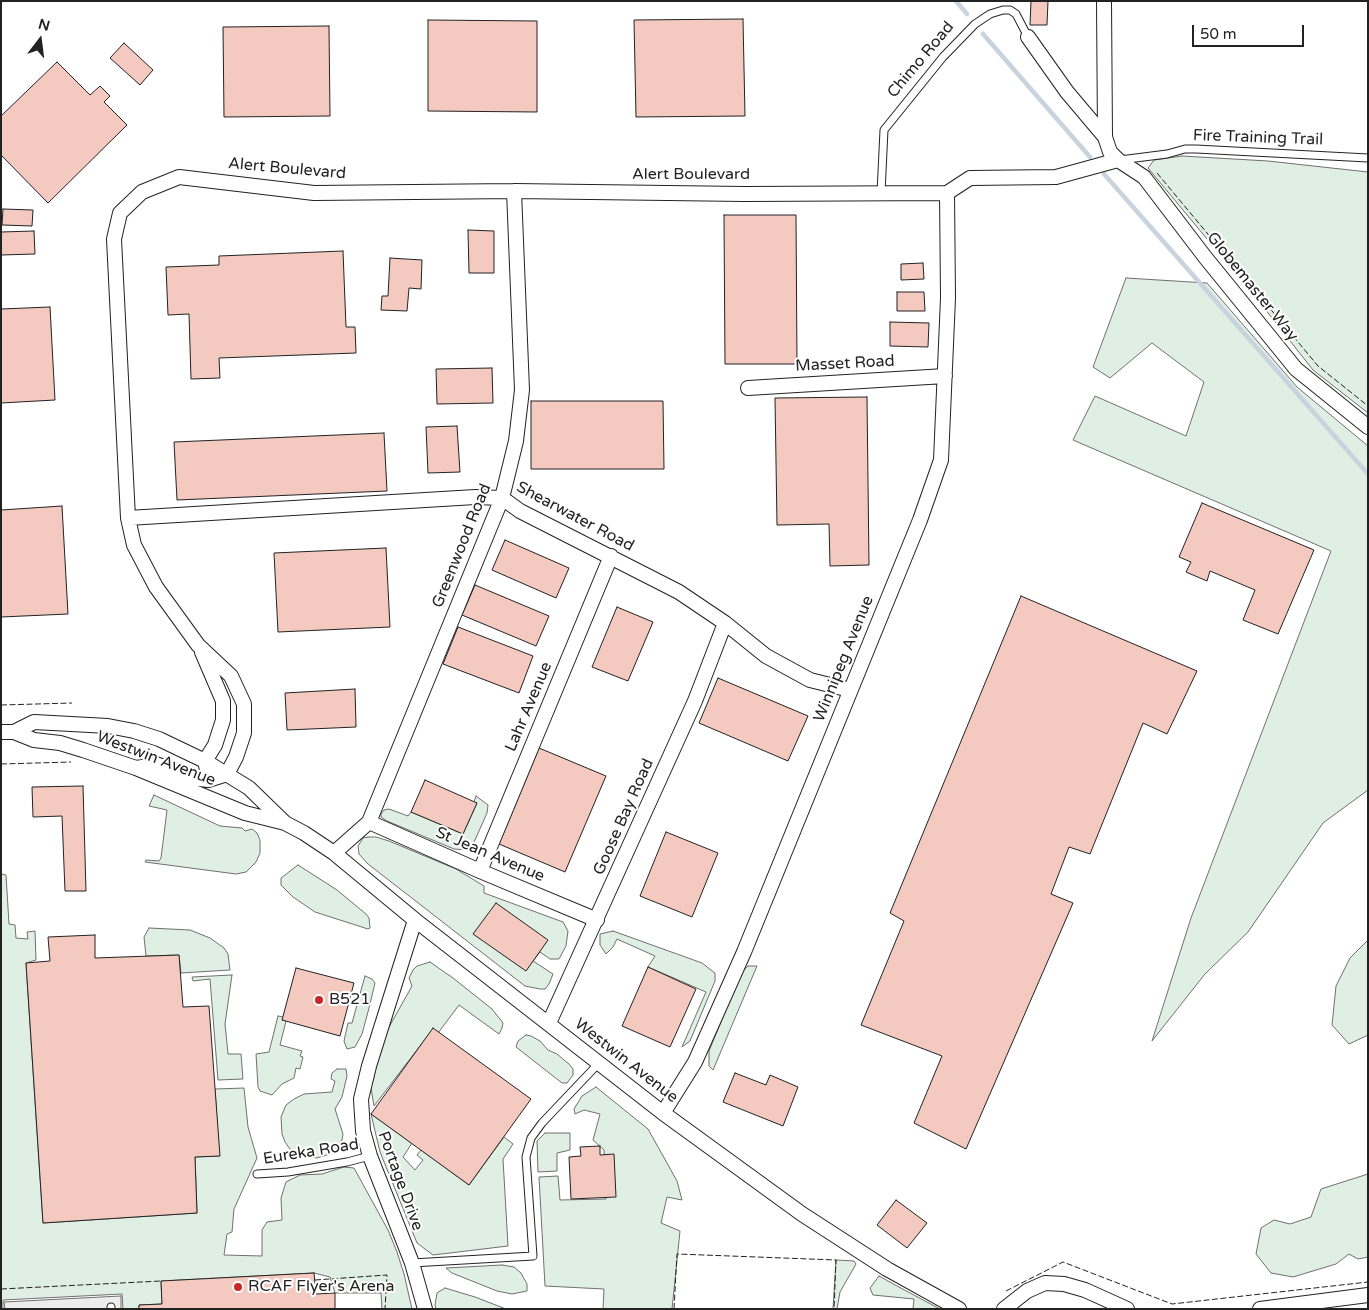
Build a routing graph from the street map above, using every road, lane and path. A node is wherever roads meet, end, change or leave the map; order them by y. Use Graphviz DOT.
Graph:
graph roads {
  1 [pos="1104,1"];
  2 [pos="1028,37"];
  3 [pos="1105,137"];
  4 [pos="1368,158"];
  5 [pos="1118,160"];
  6 [pos="514,191"];
  7 [pos="881,193"];
  8 [pos="947,193"];
  9 [pos="945,376"];
  10 [pos="748,388"];
  11 [pos="1368,427"];
  12 [pos="502,498"];
  13 [pos="128,518"];
  14 [pos="611,556"];
  15 [pos="725,622"];
  16 [pos="198,645"];
  17 [pos="850,690"];
  18 [pos="8,732"];
  19 [pos="206,761"];
  20 [pos="136,768"];
  21 [pos="226,774"];
  22 [pos="208,780"];
  23 [pos="217,800"];
  24 [pos="368,822"];
  25 [pos="285,823"];
  26 [pos="334,853"];
  27 [pos="480,871"];
  28 [pos="416,920"];
  29 [pos="597,920"];
  30 [pos="549,1023"];
  31 [pos="599,1063"];
  32 [pos="663,1113"];
  33 [pos="370,1156"];
  34 [pos="257,1174"];
  35 [pos="412,1263"];
  36 [pos="1368,1295"];
  37 [pos="425,1309"];
  38 [pos="959,1309"];
  39 [pos="1004,1309"];
  40 [pos="1127,1309"];
  41 [pos="1260,1309"];
  1 -- 3 [label="street"];
  2 -- 3 [label="street, Chimo Road"];
  2 -- 7 [label="lane, Chimo Road"];
  3 -- 5 [label="street, Chimo Road"];
  4 -- 5 [label="lane, Fire Training Trail"];
  5 -- 8 [label="street"];
  5 -- 11 [label="street, Globemaster Way"];
  6 -- 7 [label="street, Alert Boulevard"];
  6 -- 12 [label="street, Greenwood Road"];
  6 -- 13 [label="street, Alert Boulevard"];
  7 -- 8 [label="street, Alert Boulevard"];
  8 -- 9 [label="street, Winnipeg Avenue"];
  9 -- 10 [label="street, Masset Road"];
  9 -- 17 [label="street, Winnipeg Avenue"];
  12 -- 13 [label="street, Shearwater Road"];
  12 -- 14 [label="street, Shearwater Road"];
  12 -- 24 [label="street, Greenwood Road"];
  13 -- 16 [label="street, Alert Boulevard"];
  14 -- 15 [label="street, Shearwater Road"];
  14 -- 27 [label="street, Lahr Avenue"];
  15 -- 17 [label="street, Shearwater Road"];
  15 -- 29 [label="street, Goose Bay Road"];
  16 -- 19 [label="street, Alert Boulevard"];
  16 -- 21 [label="street, Alert Boulevard"];
  17 -- 32 [label="street, Winnipeg Avenue"];
  18 -- 19 [label="street, Westwin Avenue"];
  18 -- 20 [label="street, Westwin Avenue"];
  19 -- 21 [label="street, Westwin Avenue"];
  19 -- 22 [label="street"];
  20 -- 22 [label="street"];
  20 -- 23 [label="street, Westwin Avenue"];
  21 -- 22 [label="street"];
  21 -- 25 [label="street, Westwin Avenue"];
  22 -- 23 [label="street"];
  23 -- 25 [label="street, Westwin Avenue"];
  24 -- 26 [label="street, Greenwood Road"];
  24 -- 27 [label="street, St Jean Avenue"];
  25 -- 26 [label="street, Westwin Avenue"];
  26 -- 28 [label="street, Westwin Avenue"];
  27 -- 29 [label="street, St Jean Avenue"];
  28 -- 30 [label="street, Westwin Avenue"];
  28 -- 33 [label="street, Portage Drive"];
  29 -- 30 [label="street, Goose Bay Road"];
  30 -- 31 [label="street, Westwin Avenue"];
  31 -- 32 [label="street, Westwin Avenue"];
  31 -- 35 [label="lane"];
  32 -- 38 [label="street, Westwin Avenue"];
  33 -- 34 [label="lane, Eureka Road"];
  33 -- 35 [label="street, Portage Drive"];
  35 -- 37 [label="street, Portage Drive"];
  36 -- 41 [label="street"];
  39 -- 40 [label="street"];
}
